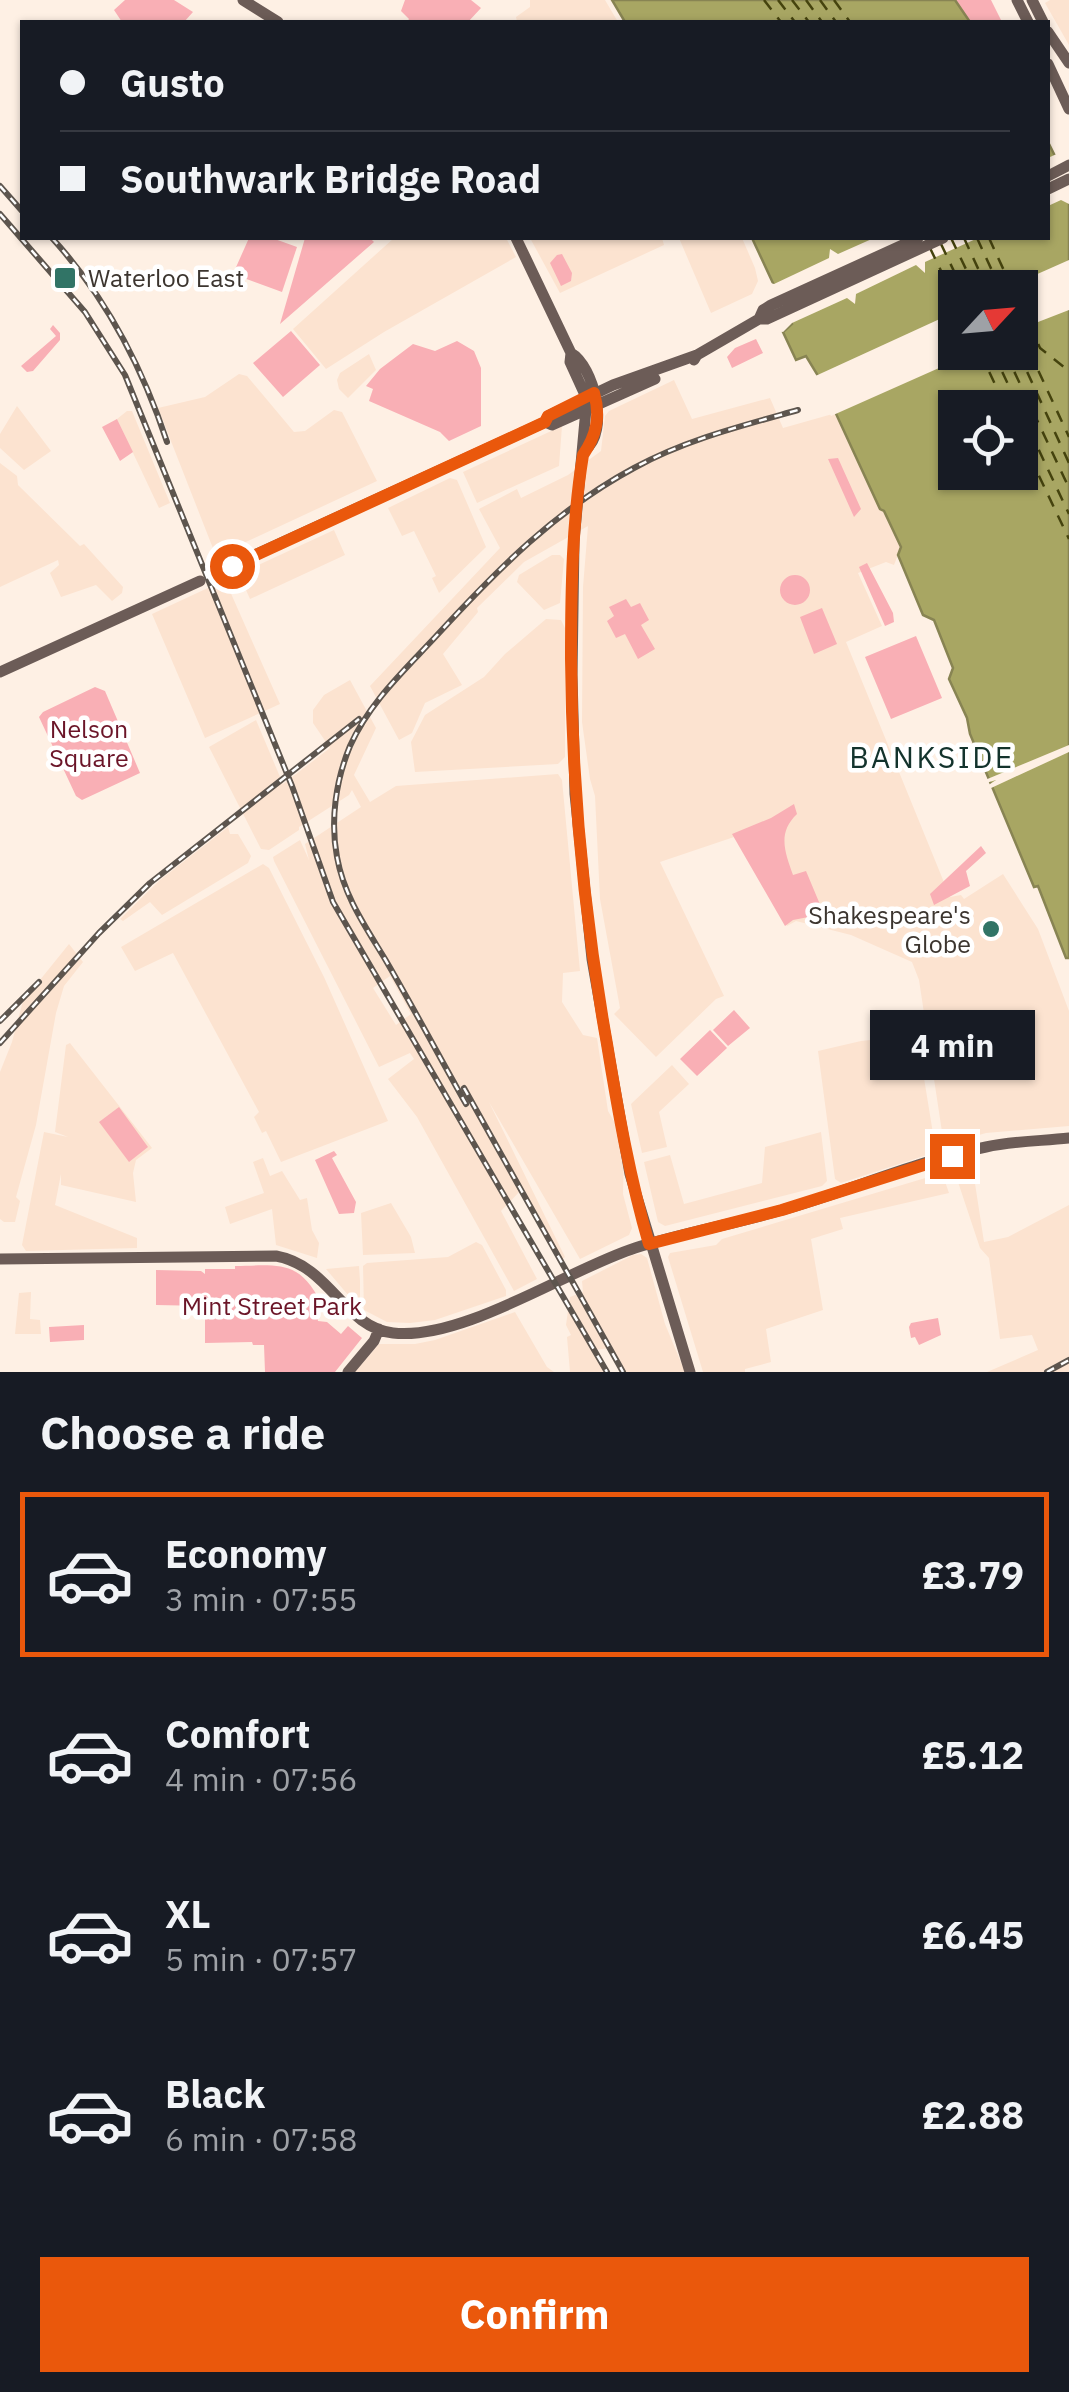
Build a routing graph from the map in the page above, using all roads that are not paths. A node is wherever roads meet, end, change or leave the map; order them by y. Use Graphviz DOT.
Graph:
graph roads {
  1 [pos="243,0"];
  2 [pos="275,20"];
  3 [pos="1050,35"];
  4 [pos="1069,63"];
  5 [pos="1050,68"];
  6 [pos="1069,109"];
  7 [pos="517,240"];
  8 [pos="914,240"];
  9 [pos="938,240"];
  10 [pos="763,316"];
  11 [pos="591,401"];
  12 [pos="222,570"];
  13 [pos="200,581"];
  14 [pos="0,672"];
  15 [pos="1069,1138"];
  16 [pos="649,1244"];
  17 [pos="0,1259"];
  18 [pos="379,1330"];
  19 [pos="348,1372"];
  20 [pos="690,1372"];
  1 -- 2 [label="main road"];
  3 -- 4 [label="main road"];
  5 -- 6 [label="main road"];
  7 -- 11 [label="main road"];
  8 -- 10 [label="main road"];
  9 -- 10 [label="main road"];
  10 -- 11 [label="main road"];
  11 -- 12 [label="main road"];
  11 -- 16 [label="main road"];
  13 -- 14 [label="main road"];
  15 -- 16 [label="main road"];
  16 -- 18 [label="main road"];
  16 -- 20 [label="main road"];
  17 -- 18 [label="main road"];
  18 -- 19 [label="main road"];
}
